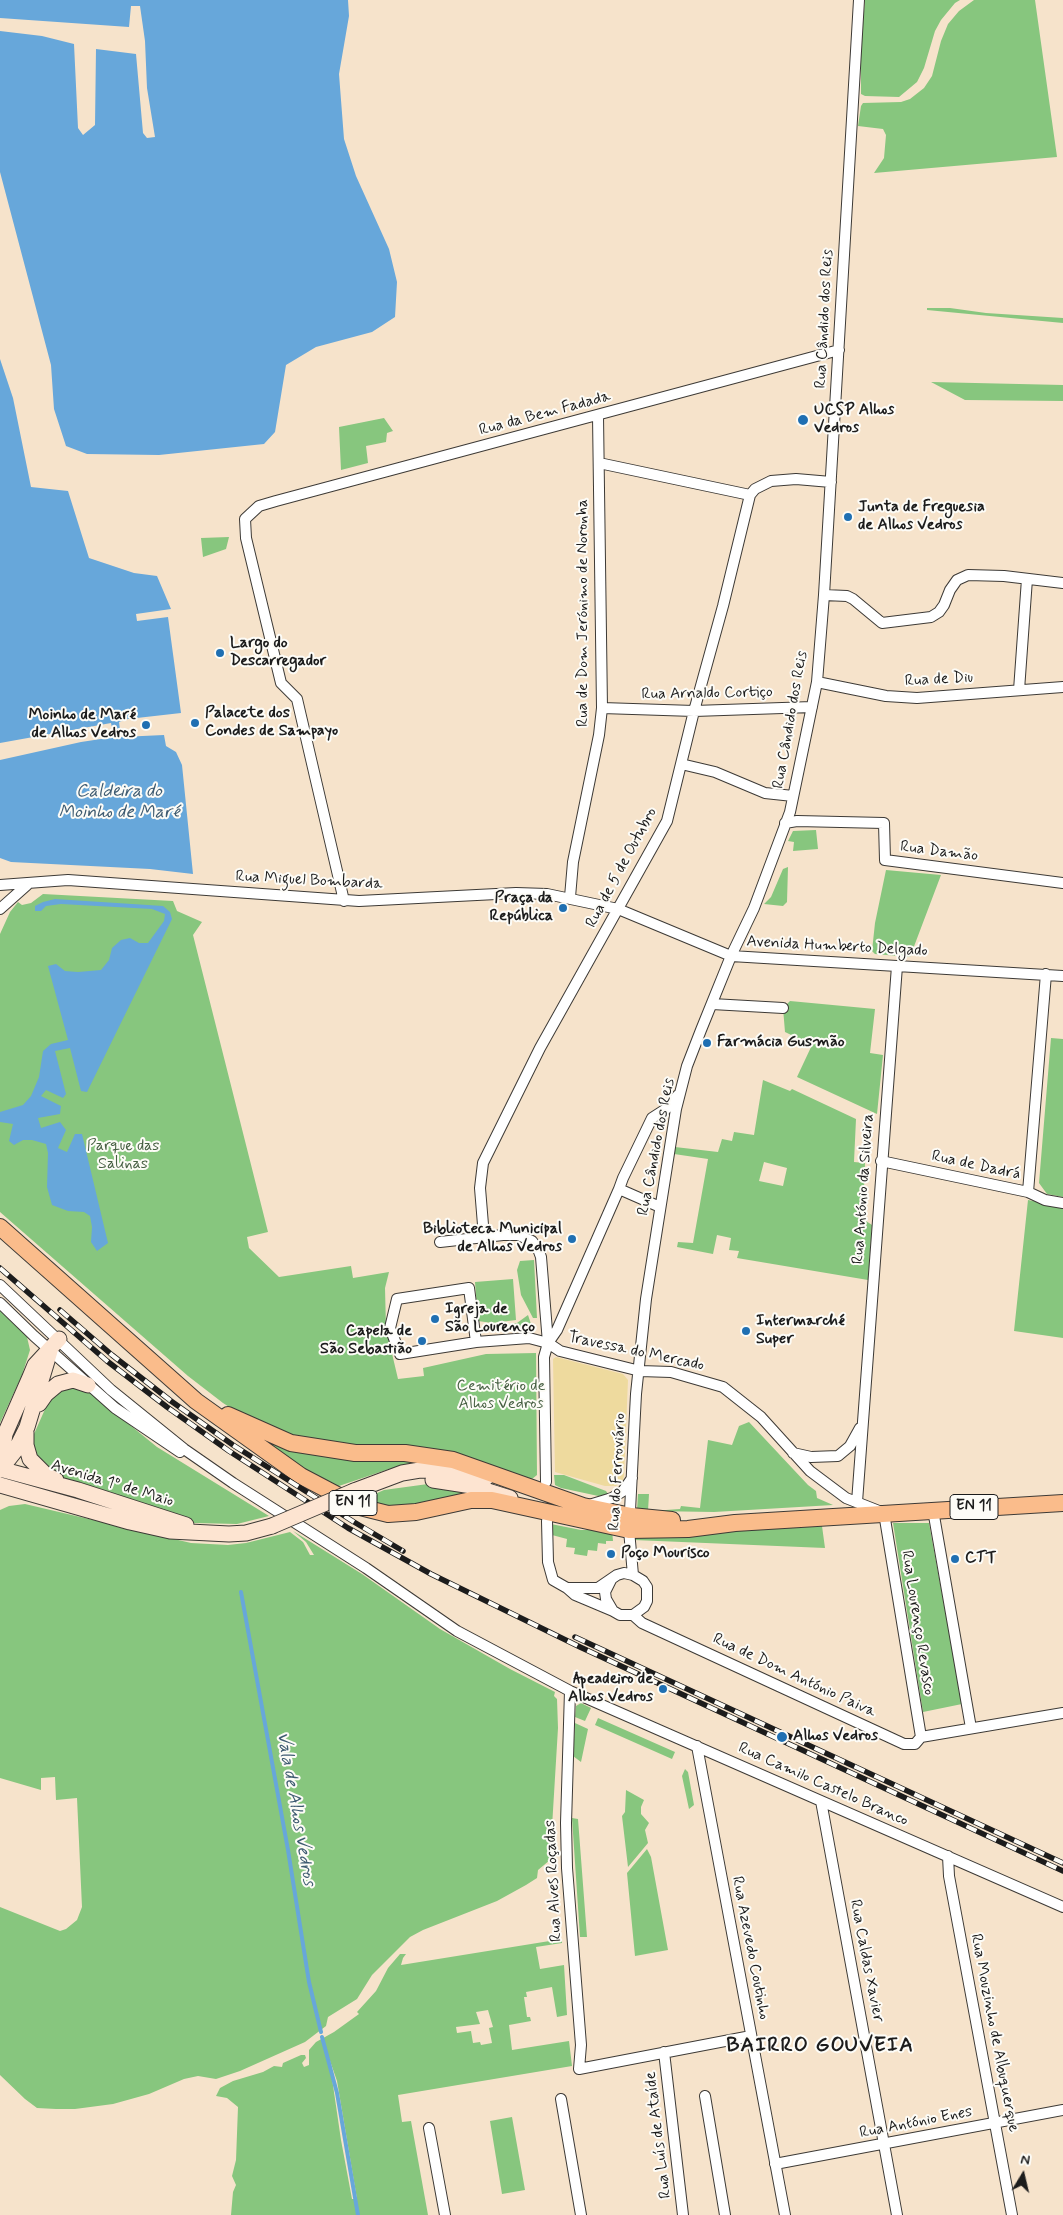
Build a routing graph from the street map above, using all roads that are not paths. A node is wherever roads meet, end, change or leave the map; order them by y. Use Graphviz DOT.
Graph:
graph roads {
  1 [pos="859,0"];
  2 [pos="839,350"];
  3 [pos="598,416"];
  4 [pos="599,464"];
  5 [pos="831,482"];
  6 [pos="750,495"];
  7 [pos="1027,579"];
  8 [pos="1063,583"];
  9 [pos="824,595"];
  10 [pos="817,682"];
  11 [pos="1063,687"];
  12 [pos="1019,690"];
  13 [pos="812,707"];
  14 [pos="602,708"];
  15 [pos="694,711"];
  16 [pos="681,764"];
  17 [pos="793,796"];
  18 [pos="785,823"];
  19 [pos="1063,883"];
  20 [pos="27,884"];
  21 [pos="0,885"];
  22 [pos="570,898"];
  23 [pos="344,901"];
  24 [pos="0,908"];
  25 [pos="618,909"];
  26 [pos="731,956"];
  27 [pos="897,966"];
  28 [pos="1046,974"];
  29 [pos="1063,976"];
  30 [pos="712,1004"];
  31 [pos="783,1008"];
  32 [pos="681,1092"];
  33 [pos="881,1161"];
  34 [pos="619,1189"];
  35 [pos="1028,1192"];
  36 [pos="1063,1204"];
  37 [pos="660,1207"];
  38 [pos="0,1227"];
  39 [pos="484,1236"];
  40 [pos="440,1242"];
  41 [pos="0,1285"];
  42 [pos="0,1303"];
  43 [pos="476,1342"];
  44 [pos="548,1343"];
  45 [pos="55,1345"];
  46 [pos="640,1371"];
  47 [pos="88,1385"];
  48 [pos="196,1401"];
  49 [pos="863,1415"];
  50 [pos="29,1420"];
  51 [pos="3,1436"];
  52 [pos="793,1453"];
  53 [pos="0,1469"];
  54 [pos="632,1477"];
  55 [pos="377,1482"];
  56 [pos="546,1482"];
  57 [pos="233,1483"];
  58 [pos="515,1484"];
  59 [pos="0,1485"];
  60 [pos="78,1490"];
  61 [pos="857,1502"];
  62 [pos="1063,1503"];
  63 [pos="583,1506"];
  64 [pos="933,1510"];
  65 [pos="884,1513"];
  66 [pos="542,1516"];
  67 [pos="630,1523"];
  68 [pos="213,1534"];
  69 [pos="633,1575"];
  70 [pos="612,1580"];
  71 [pos="567,1588"];
  72 [pos="613,1611"];
  73 [pos="633,1615"];
  74 [pos="570,1691"];
  75 [pos="1063,1713"];
  76 [pos="971,1728"];
  77 [pos="921,1737"];
  78 [pos="697,1746"];
  79 [pos="821,1801"];
  80 [pos="948,1856"];
  81 [pos="1062,1910"];
  82 [pos="751,2036"];
  83 [pos="664,2052"];
  84 [pos="579,2069"];
  85 [pos="705,2096"];
  86 [pos="560,2099"];
  87 [pos="1063,2110"];
  88 [pos="996,2123"];
  89 [pos="429,2128"];
  90 [pos="884,2144"];
  91 [pos="775,2164"];
  92 [pos="445,2215"];
  93 [pos="581,2215"];
  94 [pos="684,2215"];
  95 [pos="725,2215"];
  96 [pos="785,2215"];
  97 [pos="897,2215"];
  98 [pos="1012,2215"];
  1 -- 2 [label="street, Rua Cândido dos Reis"];
  2 -- 3 [label="street, Rua da Bem Fadada"];
  2 -- 5 [label="street, Rua Cândido dos Reis"];
  3 -- 4 [label="street, Rua de Dom Jerónimo de Noronha"];
  3 -- 23 [label="street, Rua da Bem Fadada"];
  4 -- 6 [label="street"];
  4 -- 14 [label="street, Rua de Dom Jerónimo de Noronha"];
  5 -- 6 [label="street"];
  5 -- 9 [label="street, Rua Cândido dos Reis"];
  6 -- 15 [label="street, Rua de 5 de Outubro"];
  7 -- 8 [label="street"];
  7 -- 9 [label="street"];
  7 -- 12 [label="street"];
  9 -- 10 [label="street, Rua Cândido dos Reis"];
  10 -- 12 [label="street, Rua de Diu"];
  10 -- 13 [label="street, Rua Cândido dos Reis"];
  11 -- 12 [label="street, Rua de Diu"];
  13 -- 15 [label="street, Rua Arnaldo Cortiço"];
  13 -- 17 [label="street, Rua Cândido dos Reis"];
  14 -- 15 [label="street, Rua Arnaldo Cortiço"];
  14 -- 22 [label="street, Rua de Dom Jerónimo de Noronha"];
  15 -- 16 [label="street, Rua de 5 de Outubro"];
  16 -- 17 [label="street"];
  16 -- 25 [label="street, Rua de 5 de Outubro"];
  17 -- 18 [label="street, Rua Cândido dos Reis"];
  18 -- 19 [label="street, Rua Damão"];
  18 -- 26 [label="street, Rua Cândido dos Reis"];
  20 -- 21 [label="street, Rua Miguel Bombarda"];
  20 -- 23 [label="street, Rua Miguel Bombarda"];
  20 -- 24 [label="street"];
  22 -- 23 [label="street, Rua Miguel Bombarda"];
  22 -- 25 [label="street, Rua Miguel Bombarda"];
  25 -- 26 [label="street, Avenida Humberto Delgado"];
  25 -- 39 [label="street, Rua de 5 de Outubro"];
  26 -- 27 [label="street, Avenida Humberto Delgado"];
  26 -- 30 [label="street, Rua Cândido dos Reis"];
  27 -- 28 [label="street, Avenida Humberto Delgado"];
  27 -- 33 [label="street, Rua António da Silveira"];
  28 -- 29 [label="street, Avenida Humberto Delgado"];
  28 -- 35 [label="street"];
  30 -- 31 [label="street"];
  30 -- 32 [label="street, Rua Cândido dos Reis"];
  32 -- 34 [label="street"];
  32 -- 37 [label="street, Rua Cândido dos Reis"];
  33 -- 35 [label="street, Rua de Dadrá"];
  33 -- 49 [label="street, Rua António da Silveira"];
  34 -- 37 [label="street"];
  34 -- 44 [label="street"];
  35 -- 36 [label="street, Rua de Dadrá"];
  37 -- 46 [label="street, Rua Cândido dos Reis"];
  38 -- 48 [label="main road, EN 11"];
  39 -- 40 [label="street"];
  39 -- 44 [label="street"];
  41 -- 45 [label="street"];
  42 -- 45 [label="street"];
  43 -- 43 [label="street, Travessa do Mercado"];
  43 -- 44 [label="street, Travessa do Mercado"];
  44 -- 46 [label="street, Travessa do Mercado"];
  44 -- 56 [label="street"];
  45 -- 47 [label="street"];
  45 -- 50 [label="main road"];
  45 -- 51 [label="main road"];
  45 -- 57 [label="street"];
  46 -- 52 [label="street, Travessa do Mercado"];
  46 -- 54 [label="street, Rua do Ferroviário"];
  47 -- 50 [label="main road"];
  47 -- 57 [label="street"];
  48 -- 58 [label="main road, EN 11"];
  48 -- 66 [label="main road, EN 11"];
  49 -- 52 [label="street, Rua António da Silveira"];
  49 -- 61 [label="street, Rua António da Silveira"];
  50 -- 53 [label="main road"];
  50 -- 60 [label="main road"];
  51 -- 53 [label="main road"];
  52 -- 61 [label="street, Travessa do Mercado"];
  53 -- 60 [label="main road, Avenida 1º de Maio"];
  54 -- 63 [label="street"];
  54 -- 67 [label="street, Rua do Ferroviário"];
  55 -- 58 [label="main road"];
  55 -- 66 [label="main road"];
  55 -- 68 [label="main road, Avenida 1º de Maio, bridge"];
  57 -- 74 [label="street, Rua Camilo Castelo Branco"];
  58 -- 63 [label="main road, EN 11"];
  59 -- 68 [label="main road, Avenida 1º de Maio"];
  60 -- 68 [label="main road, Avenida 1º de Maio"];
  61 -- 65 [label="street, Travessa do Mercado"];
  62 -- 64 [label="main road, EN 11"];
  63 -- 67 [label="main road, EN 11"];
  64 -- 65 [label="main road, EN 11"];
  64 -- 76 [label="street"];
  65 -- 67 [label="main road, EN 11"];
  65 -- 77 [label="street, Rua Lourenço Revasco"];
  66 -- 67 [label="main road, EN 11"];
  66 -- 71 [label="street"];
  67 -- 69 [label="street, Rua do Ferroviário"];
  69 -- 70 [label="street"];
  69 -- 73 [label="street"];
  70 -- 71 [label="street"];
  70 -- 72 [label="street"];
  71 -- 72 [label="street"];
  72 -- 73 [label="street"];
  73 -- 77 [label="street, Rua de Dom António Paiva"];
  74 -- 78 [label="street, Rua Camilo Castelo Branco"];
  74 -- 84 [label="street, Rua Alves Roçadas"];
  75 -- 76 [label="street, Rua de Dom António Paiva"];
  76 -- 77 [label="street, Rua de Dom António Paiva"];
  78 -- 79 [label="street, Rua Camilo Castelo Branco"];
  78 -- 82 [label="street, Rua Azevedo Coutinho"];
  79 -- 80 [label="street, Rua Camilo Castelo Branco"];
  79 -- 90 [label="street, Rua Caldas Xavier"];
  80 -- 81 [label="street, Rua Camilo Castelo Branco"];
  80 -- 88 [label="street, Rua Mouzinho de Albuquerque"];
  82 -- 83 [label="street, Rua Luís de Ataíde"];
  82 -- 91 [label="street, Rua Azevedo Coutinho"];
  83 -- 84 [label="street, Rua Luís de Ataíde"];
  83 -- 94 [label="street, Rua Luís de Ataíde"];
  85 -- 95 [label="street"];
  86 -- 93 [label="street"];
  87 -- 88 [label="street, Rua António Enes"];
  88 -- 90 [label="street, Rua António Enes"];
  88 -- 98 [label="street, Rua Mouzinho de Albuquerque"];
  89 -- 92 [label="street"];
  90 -- 91 [label="street, Rua António Enes"];
  90 -- 97 [label="street, Rua Caldas Xavier"];
  91 -- 96 [label="street, Rua Azevedo Coutinho"];
}
